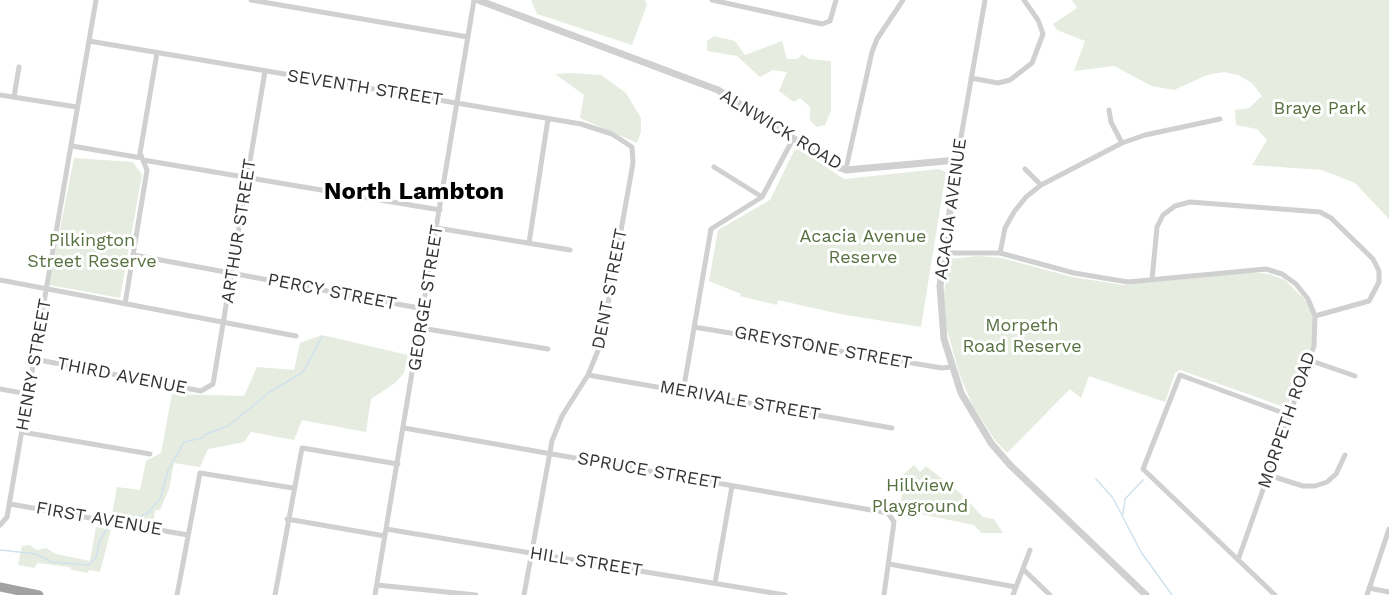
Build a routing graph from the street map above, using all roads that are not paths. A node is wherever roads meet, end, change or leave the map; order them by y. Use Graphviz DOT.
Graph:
graph roads {
  1 [pos="96,0"];
  2 [pos="251,0"];
  3 [pos="476,0"];
  4 [pos="712,0"];
  5 [pos="836,0"];
  6 [pos="903,0"];
  7 [pos="985,0"];
  8 [pos="1024,0"];
  9 [pos="468,37"];
  10 [pos="89,41"];
  11 [pos="157,53"];
  12 [pos="19,67"];
  13 [pos="265,71"];
  14 [pos="971,78"];
  15 [pos="0,95"];
  16 [pos="14,97"];
  17 [pos="458,103"];
  18 [pos="77,107"];
  19 [pos="1109,110"];
  20 [pos="548,119"];
  21 [pos="1220,119"];
  22 [pos="793,139"];
  23 [pos="1122,143"];
  24 [pos="72,146"];
  25 [pos="634,151"];
  26 [pos="143,159"];
  27 [pos="957,160"];
  28 [pos="847,164"];
  29 [pos="714,167"];
  30 [pos="1025,169"];
  31 [pos="247,178"];
  32 [pos="1041,185"];
  33 [pos="762,197"];
  34 [pos="440,210"];
  35 [pos="437,228"];
  36 [pos="529,243"];
  37 [pos="570,250"];
  38 [pos="942,253"];
  39 [pos="1000,253"];
  40 [pos="134,255"];
  41 [pos="232,273"];
  42 [pos="0,280"];
  43 [pos="1152,280"];
  44 [pos="47,289"];
  45 [pos="125,304"];
  46 [pos="424,309"];
  47 [pos="1315,316"];
  48 [pos="225,323"];
  49 [pos="694,327"];
  50 [pos="421,328"];
  51 [pos="296,336"];
  52 [pos="548,349"];
  53 [pos="34,359"];
  54 [pos="1309,360"];
  55 [pos="951,367"];
  56 [pos="588,375"];
  57 [pos="1355,376"];
  58 [pos="209,389"];
  59 [pos="0,390"];
  60 [pos="683,392"];
  61 [pos="28,394"];
  62 [pos="1289,415"];
  63 [pos="404,428"];
  64 [pos="892,428"];
  65 [pos="22,432"];
  66 [pos="548,453"];
  67 [pos="150,454"];
  68 [pos="1345,455"];
  69 [pos="398,464"];
  70 [pos="1268,475"];
  71 [pos="732,486"];
  72 [pos="293,488"];
  73 [pos="10,504"];
  74 [pos="287,519"];
  75 [pos="0,525"];
  76 [pos="386,529"];
  77 [pos="1389,529"];
  78 [pos="188,535"];
  79 [pos="385,536"];
  80 [pos="1030,550"];
  81 [pos="531,553"];
  82 [pos="1238,560"];
  83 [pos="890,564"];
  84 [pos="1023,569"];
  85 [pos="715,583"];
  86 [pos="377,585"];
  87 [pos="1016,586"];
  88 [pos="0,587"];
  89 [pos="743,588"];
  90 [pos="1369,588"];
  91 [pos="1389,592"];
  92 [pos="39,595"];
  93 [pos="177,595"];
  94 [pos="274,595"];
  95 [pos="375,595"];
  96 [pos="476,595"];
  97 [pos="524,595"];
  98 [pos="742,595"];
  99 [pos="785,595"];
  100 [pos="884,595"];
  101 [pos="1013,595"];
  102 [pos="1050,595"];
  103 [pos="1146,595"];
  104 [pos="1275,595"];
  105 [pos="1366,595"];
  1 -- 10 [label="street, HENRY STREET"];
  2 -- 9 [label="street"];
  3 -- 9 [label="street, GEORGE STREET"];
  3 -- 22 [label="street, ALNWICK ROAD"];
  4 -- 5 [label="street"];
  6 -- 28 [label="street"];
  7 -- 14 [label="street, ACACIA AVENUE"];
  8 -- 14 [label="street"];
  9 -- 17 [label="street, GEORGE STREET"];
  10 -- 11 [label="street, SEVENTH STREET"];
  10 -- 18 [label="street, HENRY STREET"];
  11 -- 13 [label="street, SEVENTH STREET"];
  11 -- 26 [label="street"];
  12 -- 16 [label="street"];
  13 -- 17 [label="street, SEVENTH STREET"];
  13 -- 31 [label="street, ARTHUR STREET"];
  14 -- 27 [label="street, ACACIA AVENUE"];
  15 -- 16 [label="street"];
  16 -- 18 [label="street"];
  17 -- 20 [label="street, SEVENTH STREET"];
  17 -- 34 [label="street, GEORGE STREET"];
  18 -- 24 [label="street, HENRY STREET"];
  19 -- 23 [label="street"];
  20 -- 25 [label="street, SEVENTH STREET"];
  20 -- 36 [label="street"];
  21 -- 23 [label="street"];
  22 -- 27 [label="street, ALNWICK ROAD"];
  22 -- 33 [label="street"];
  23 -- 32 [label="street"];
  24 -- 26 [label="street"];
  24 -- 44 [label="street, HENRY STREET"];
  25 -- 56 [label="street, DENT STREET"];
  26 -- 31 [label="street"];
  26 -- 40 [label="street"];
  27 -- 38 [label="street, ACACIA AVENUE"];
  29 -- 33 [label="street"];
  30 -- 32 [label="street"];
  31 -- 34 [label="street"];
  31 -- 41 [label="street, ARTHUR STREET"];
  32 -- 39 [label="street"];
  33 -- 49 [label="street"];
  34 -- 35 [label="street, GEORGE STREET"];
  35 -- 36 [label="street"];
  35 -- 46 [label="street, GEORGE STREET"];
  36 -- 37 [label="street"];
  38 -- 39 [label="street"];
  38 -- 55 [label="street, ACACIA AVENUE"];
  39 -- 43 [label="street"];
  40 -- 41 [label="street, PERCY STREET"];
  40 -- 45 [label="street"];
  41 -- 46 [label="street, PERCY STREET"];
  41 -- 48 [label="street, ARTHUR STREET"];
  42 -- 44 [label="street"];
  43 -- 47 [label="street"];
  43 -- 47 [label="street"];
  44 -- 45 [label="street"];
  44 -- 53 [label="street, HENRY STREET"];
  45 -- 48 [label="street"];
  46 -- 50 [label="street, GEORGE STREET"];
  47 -- 54 [label="street, MORPETH ROAD"];
  48 -- 51 [label="street"];
  48 -- 58 [label="street, ARTHUR STREET"];
  49 -- 55 [label="street, GREYSTONE STREET"];
  49 -- 60 [label="street"];
  50 -- 52 [label="street"];
  50 -- 63 [label="street, GEORGE STREET"];
  53 -- 58 [label="street, THIRD AVENUE"];
  53 -- 61 [label="street, HENRY STREET"];
  54 -- 57 [label="street"];
  54 -- 62 [label="street, MORPETH ROAD"];
  55 -- 103 [label="street, ACACIA AVENUE"];
  56 -- 60 [label="street, MERIVALE STREET"];
  56 -- 66 [label="street, DENT STREET"];
  59 -- 61 [label="street"];
  60 -- 64 [label="street, MERIVALE STREET"];
  61 -- 65 [label="street, HENRY STREET"];
  62 -- 70 [label="street, MORPETH ROAD"];
  62 -- 82 [label="street"];
  63 -- 66 [label="street, SPRUCE STREET"];
  63 -- 69 [label="street, GEORGE STREET"];
  65 -- 67 [label="street"];
  65 -- 73 [label="street, HENRY STREET"];
  66 -- 71 [label="street, SPRUCE STREET"];
  66 -- 81 [label="street, DENT STREET"];
  68 -- 70 [label="street"];
  69 -- 72 [label="street"];
  69 -- 76 [label="street, GEORGE STREET"];
  70 -- 82 [label="street, MORPETH ROAD"];
  71 -- 83 [label="street, SPRUCE STREET"];
  71 -- 85 [label="street"];
  72 -- 74 [label="street"];
  72 -- 78 [label="street"];
  73 -- 75 [label="street, HENRY STREET"];
  73 -- 78 [label="street, FIRST AVENUE"];
  74 -- 79 [label="street"];
  74 -- 94 [label="street"];
  76 -- 79 [label="street, GEORGE STREET"];
  76 -- 81 [label="street, HILL STREET"];
  77 -- 90 [label="street"];
  78 -- 93 [label="street"];
  79 -- 86 [label="street, GEORGE STREET"];
  80 -- 84 [label="street"];
  81 -- 85 [label="street, HILL STREET"];
  81 -- 97 [label="street, DENT STREET"];
  82 -- 104 [label="street"];
  83 -- 87 [label="street"];
  83 -- 100 [label="street"];
  84 -- 87 [label="street"];
  84 -- 102 [label="street"];
  85 -- 89 [label="street, HILL STREET"];
  86 -- 95 [label="street, GEORGE STREET"];
  86 -- 96 [label="street"];
  87 -- 101 [label="street"];
  88 -- 92 [label="highway"];
  89 -- 98 [label="street"];
  89 -- 99 [label="street, HILL STREET"];
  90 -- 91 [label="street"];
  90 -- 105 [label="street"];
}
